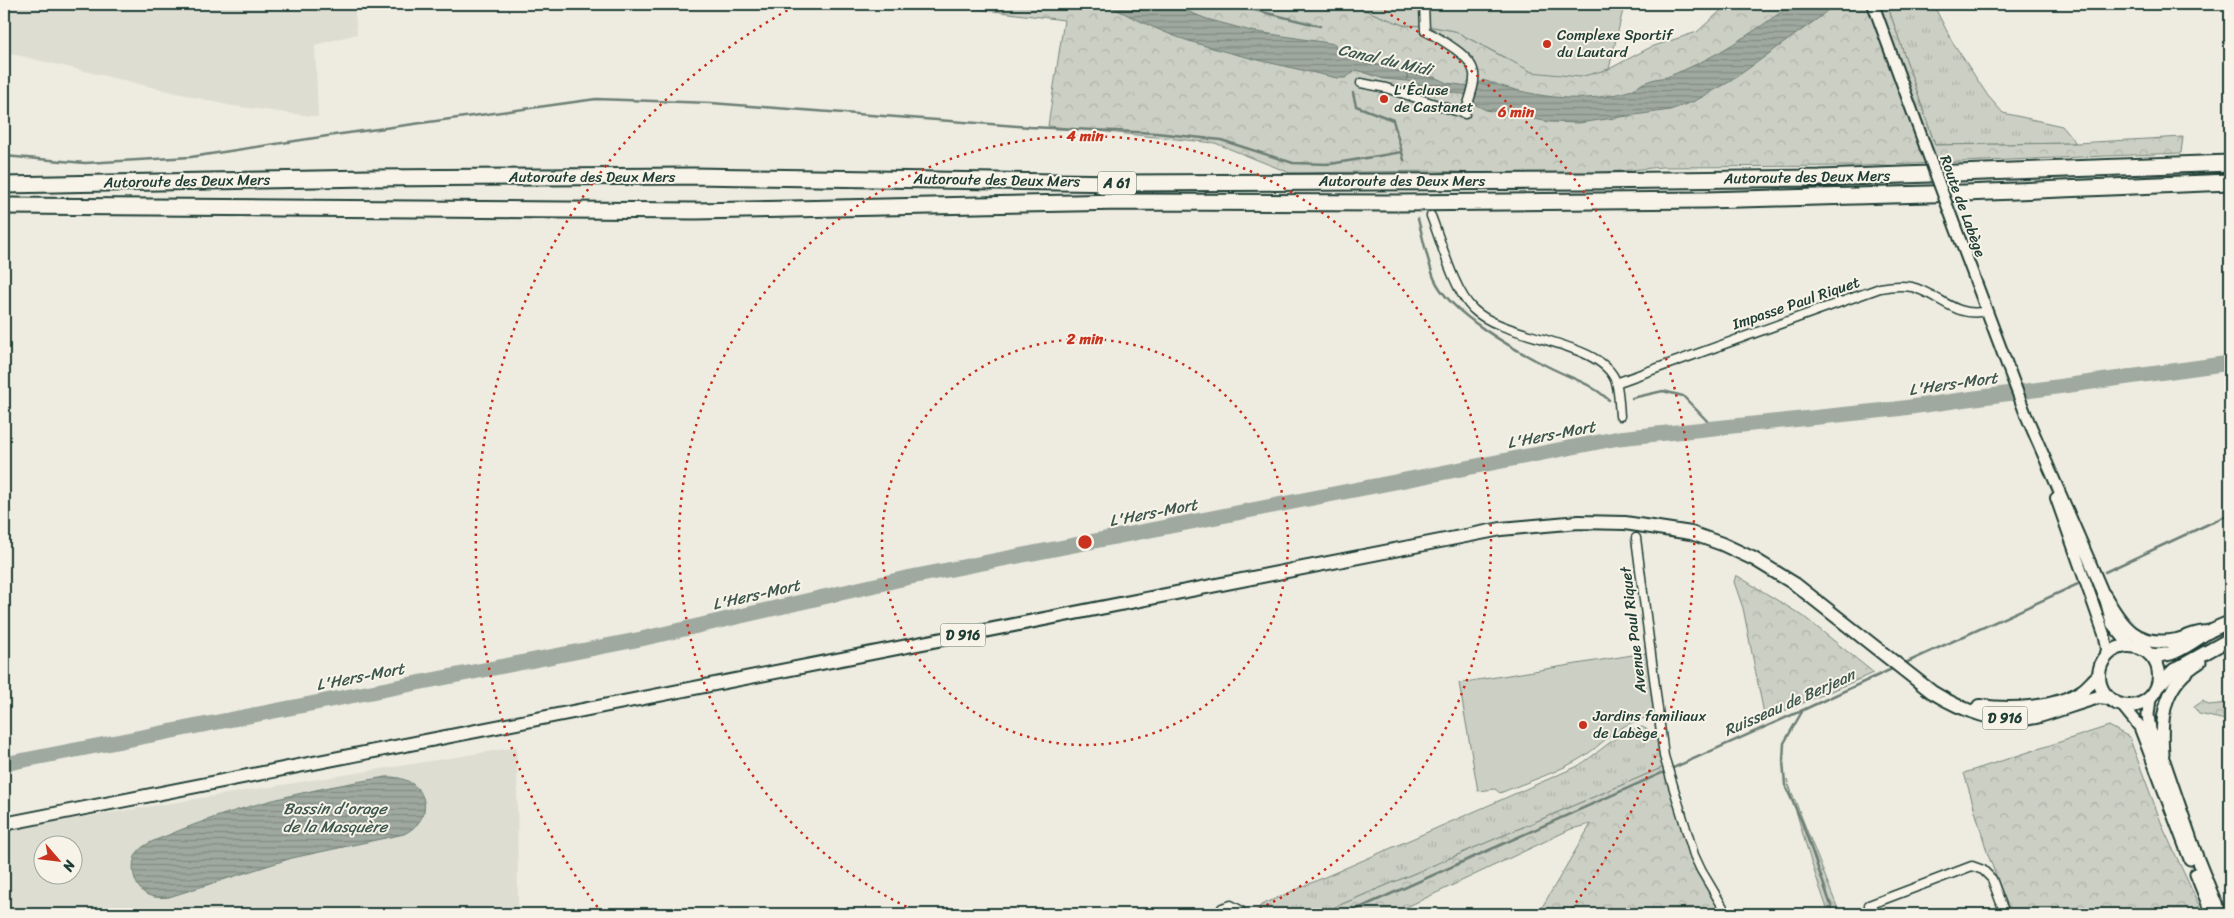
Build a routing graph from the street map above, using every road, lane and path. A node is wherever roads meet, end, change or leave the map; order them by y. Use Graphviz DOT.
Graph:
graph roads {
  1 [pos="1424,4"];
  2 [pos="1873,4"];
  3 [pos="1361,83"];
  4 [pos="2230,163"];
  5 [pos="2230,182"];
  6 [pos="4,185"];
  7 [pos="4,206"];
  8 [pos="1431,216"];
  9 [pos="1986,311"];
  10 [pos="1616,383"];
  11 [pos="1620,416"];
  12 [pos="2026,416"];
  13 [pos="1636,538"];
  14 [pos="2104,595"];
  15 [pos="2230,622"];
  16 [pos="2207,632"];
  17 [pos="2230,641"];
  18 [pos="2135,647"];
  19 [pos="2150,654"];
  20 [pos="2105,658"];
  21 [pos="2098,675"];
  22 [pos="1911,676"];
  23 [pos="2157,687"];
  24 [pos="2108,698"];
  25 [pos="2150,698"];
  26 [pos="2122,706"];
  27 [pos="2164,761"];
  28 [pos="4,824"];
  29 [pos="1869,905"];
  30 [pos="1218,914"];
  31 [pos="1242,914"];
  32 [pos="1727,914"];
  33 [pos="2006,914"];
  34 [pos="2212,914"];
  35 [pos="2220,914"];
  1 -- 3 [label="street"];
  2 -- 9 [label="street, Route de Labège, bridge"];
  4 -- 6 [label="highway, Autoroute des Deux Mers / A 61"];
  5 -- 7 [label="highway, Autoroute des Deux Mers / A 61"];
  8 -- 10 [label="street"];
  9 -- 10 [label="street, Impasse Paul Riquet"];
  9 -- 12 [label="street, Route de Labège"];
  10 -- 11 [label="street"];
  12 -- 14 [label="street, Route de Labège"];
  12 -- 20 [label="street, Route de Labège"];
  13 -- 32 [label="street, Avenue Paul Riquet"];
  14 -- 16 [label="main road"];
  14 -- 18 [label="street, Route de Labège"];
  15 -- 16 [label="main road"];
  16 -- 19 [label="main road"];
  17 -- 23 [label="main road"];
  17 -- 27 [label="main road"];
  18 -- 19 [label="main road"];
  18 -- 20 [label="main road"];
  19 -- 23 [label="main road"];
  20 -- 21 [label="main road"];
  21 -- 22 [label="main road, D 916"];
  21 -- 24 [label="main road"];
  22 -- 24 [label="main road, D 916"];
  22 -- 28 [label="main road, D 916"];
  23 -- 25 [label="main road"];
  24 -- 26 [label="main road"];
  25 -- 26 [label="main road"];
  25 -- 27 [label="main road"];
  26 -- 34 [label="main road"];
  27 -- 35 [label="main road"];
  29 -- 33 [label="street"];
  30 -- 31 [label="street"];
}
